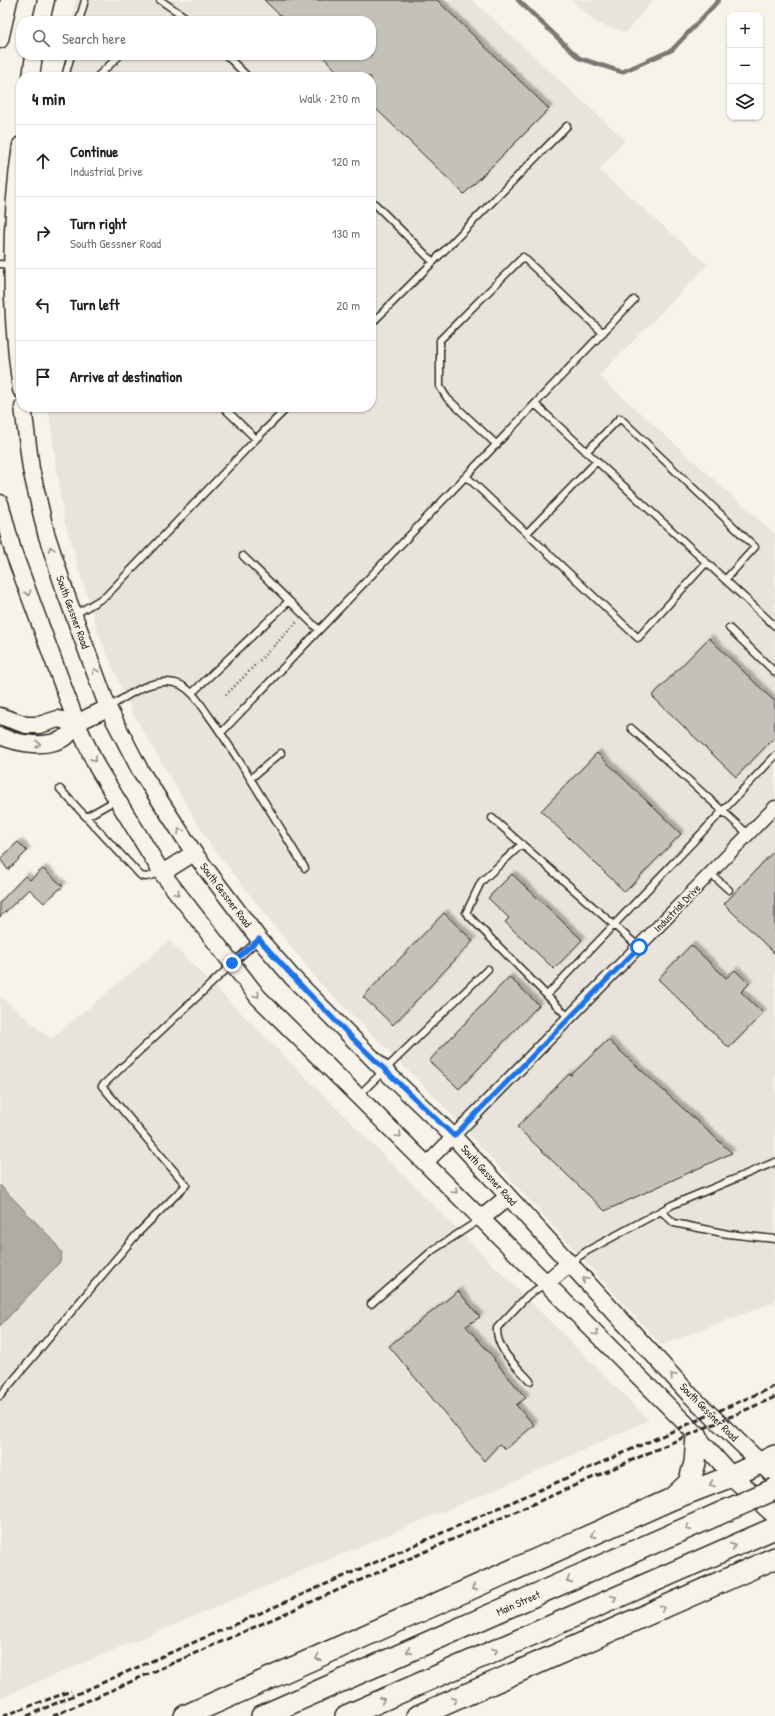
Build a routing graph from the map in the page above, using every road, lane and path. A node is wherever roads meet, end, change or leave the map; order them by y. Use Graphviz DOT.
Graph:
graph roads {
  1 [pos="9,0"];
  2 [pos="46,0"];
  3 [pos="85,0"];
  4 [pos="160,0"];
  5 [pos="42,16"];
  6 [pos="80,16"];
  7 [pos="184,16"];
  8 [pos="0,40"];
  9 [pos="33,60"];
  10 [pos="70,60"];
  11 [pos="115,60"];
  12 [pos="231,60"];
  13 [pos="32,72"];
  14 [pos="66,72"];
  15 [pos="102,72"];
  16 [pos="243,72"];
  17 [pos="567,126"];
  18 [pos="16,177"];
  19 [pos="376,205"];
  20 [pos="433,262"];
  21 [pos="11,266"];
  22 [pos="634,300"];
  23 [pos="376,319"];
  24 [pos="603,333"];
  25 [pos="16,344"];
  26 [pos="536,404"];
  27 [pos="24,412"];
  28 [pos="228,412"];
  29 [pos="283,412"];
  30 [pos="256,439"];
  31 [pos="497,444"];
  32 [pos="586,452"];
  33 [pos="597,461"];
  34 [pos="466,476"];
  35 [pos="0,502"];
  36 [pos="527,533"];
  37 [pos="243,556"];
  38 [pos="706,563"];
  39 [pos="725,580"];
  40 [pos="288,600"];
  41 [pos="74,615"];
  42 [pos="304,615"];
  43 [pos="775,626"];
  44 [pos="729,628"];
  45 [pos="319,630"];
  46 [pos="775,672"];
  47 [pos="192,693"];
  48 [pos="226,695"];
  49 [pos="108,708"];
  50 [pos="4,718"];
  51 [pos="77,724"];
  52 [pos="631,728"];
  53 [pos="221,733"];
  54 [pos="0,737"];
  55 [pos="281,753"];
  56 [pos="775,756"];
  57 [pos="250,779"];
  58 [pos="60,789"];
  59 [pos="117,799"];
  60 [pos="775,807"];
  61 [pos="723,811"];
  62 [pos="86,817"];
  63 [pos="492,818"];
  64 [pos="748,834"];
  65 [pos="522,844"];
  66 [pos="194,853"];
  67 [pos="305,868"];
  68 [pos="162,873"];
  69 [pos="710,873"];
  70 [pos="729,890"];
  71 [pos="614,925"];
  72 [pos="259,939"];
  73 [pos="639,947"];
  74 [pos="232,963"];
  75 [pos="488,969"];
  76 [pos="548,996"];
  77 [pos="569,1018"];
  78 [pos="385,1071"];
  79 [pos="358,1096"];
  80 [pos="454,1136"];
  81 [pos="775,1162"];
  82 [pos="427,1163"];
  83 [pos="508,1197"];
  84 [pos="661,1211"];
  85 [pos="482,1218"];
  86 [pos="775,1239"];
  87 [pos="570,1263"];
  88 [pos="546,1283"];
  89 [pos="371,1304"];
  90 [pos="530,1380"];
  91 [pos="0,1396"];
  92 [pos="697,1436"];
  93 [pos="768,1459"];
  94 [pos="732,1476"];
  95 [pos="775,1476"];
  96 [pos="775,1489"];
  97 [pos="672,1499"];
  98 [pos="775,1515"];
  99 [pos="775,1528"];
  100 [pos="775,1558"];
  101 [pos="185,1716"];
  102 [pos="262,1716"];
  103 [pos="346,1716"];
  104 [pos="418,1716"];
  1 -- 8 [label="main road"];
  2 -- 5 [label="main road"];
  3 -- 6 [label="lane"];
  4 -- 7 [label="lane"];
  9 -- 13 [label="main road"];
  10 -- 14 [label="lane"];
  11 -- 15 [label="lane"];
  12 -- 16 [label="lane"];
  17 -- 20 [label="lane"];
  18 -- 21 [label="main road"];
  19 -- 20 [label="lane"];
  20 -- 23 [label="lane"];
  21 -- 25 [label="main road"];
  22 -- 24 [label="lane"];
  24 -- 26 [label="lane"];
  24 -- 31 [label="lane"];
  26 -- 31 [label="lane"];
  26 -- 32 [label="lane"];
  41 -- 27 [label="main road, South Gessner Road, one-way"];
  28 -- 30 [label="lane"];
  29 -- 30 [label="lane"];
  30 -- 41 [label="lane"];
  31 -- 34 [label="lane"];
  32 -- 33 [label="lane"];
  32 -- 39 [label="lane"];
  33 -- 36 [label="lane"];
  33 -- 38 [label="lane"];
  34 -- 36 [label="lane"];
  34 -- 45 [label="lane"];
  35 -- 51 [label="main road, one-way"];
  36 -- 38 [label="lane"];
  37 -- 40 [label="lane"];
  38 -- 39 [label="lane"];
  39 -- 43 [label="lane"];
  40 -- 42 [label="lane"];
  40 -- 47 [label="lane"];
  49 -- 41 [label="main road, South Gessner Road, one-way"];
  42 -- 45 [label="lane"];
  42 -- 48 [label="path"];
  44 -- 46 [label="lane"];
  45 -- 53 [label="lane"];
  47 -- 49 [label="lane"];
  47 -- 53 [label="lane"];
  49 -- 51 [label="main road"];
  66 -- 49 [label="main road, South Gessner Road, one-way"];
  50 -- 51 [label="main road"];
  50 -- 54 [label="main road"];
  54 -- 51 [label="main road, one-way"];
  51 -- 59 [label="main road, one-way"];
  52 -- 61 [label="lane"];
  53 -- 57 [label="lane"];
  55 -- 57 [label="lane"];
  56 -- 61 [label="lane"];
  57 -- 67 [label="lane"];
  58 -- 62 [label="lane"];
  59 -- 62 [label="lane"];
  59 -- 68 [label="main road"];
  60 -- 64 [label="street, Industrial Drive"];
  61 -- 64 [label="lane"];
  61 -- 71 [label="lane"];
  62 -- 68 [label="lane"];
  63 -- 65 [label="lane"];
  64 -- 69 [label="street, Industrial Drive"];
  65 -- 71 [label="lane"];
  65 -- 76 [label="lane"];
  66 -- 68 [label="main road"];
  66 -- 72 [label="main road, South Gessner Road"];
  68 -- 74 [label="main road, one-way"];
  69 -- 70 [label="lane"];
  69 -- 73 [label="street, Industrial Drive"];
  71 -- 73 [label="lane"];
  71 -- 76 [label="lane"];
  72 -- 74 [label="lane"];
  72 -- 78 [label="main road, South Gessner Road"];
  73 -- 77 [label="street, Industrial Drive"];
  74 -- 79 [label="main road, one-way"];
  74 -- 91 [label="lane"];
  75 -- 78 [label="lane"];
  76 -- 77 [label="lane"];
  77 -- 80 [label="street, Industrial Drive"];
  78 -- 79 [label="lane"];
  78 -- 80 [label="main road, South Gessner Road"];
  79 -- 82 [label="main road, one-way"];
  80 -- 82 [label="street, Industrial Drive"];
  80 -- 83 [label="main road, South Gessner Road"];
  81 -- 84 [label="lane"];
  82 -- 85 [label="main road, one-way"];
  83 -- 85 [label="main road"];
  83 -- 87 [label="main road, South Gessner Road"];
  84 -- 86 [label="lane"];
  84 -- 87 [label="lane"];
  85 -- 88 [label="main road"];
  85 -- 89 [label="lane"];
  87 -- 88 [label="main road"];
  93 -- 87 [label="main road, South Gessner Road, one-way"];
  88 -- 90 [label="lane"];
  88 -- 92 [label="main road, one-way"];
  92 -- 94 [label="main road"];
  92 -- 97 [label="highway"];
  93 -- 94 [label="highway"];
  93 -- 95 [label="main road, South Gessner Road"];
  94 -- 97 [label="highway, one-way"];
  94 -- 98 [label="main road"];
  96 -- 102 [label="highway, Main Street, one-way, bridge"];
  97 -- 101 [label="highway, one-way"];
  103 -- 99 [label="highway, one-way"];
  104 -- 100 [label="highway, one-way"];
}
